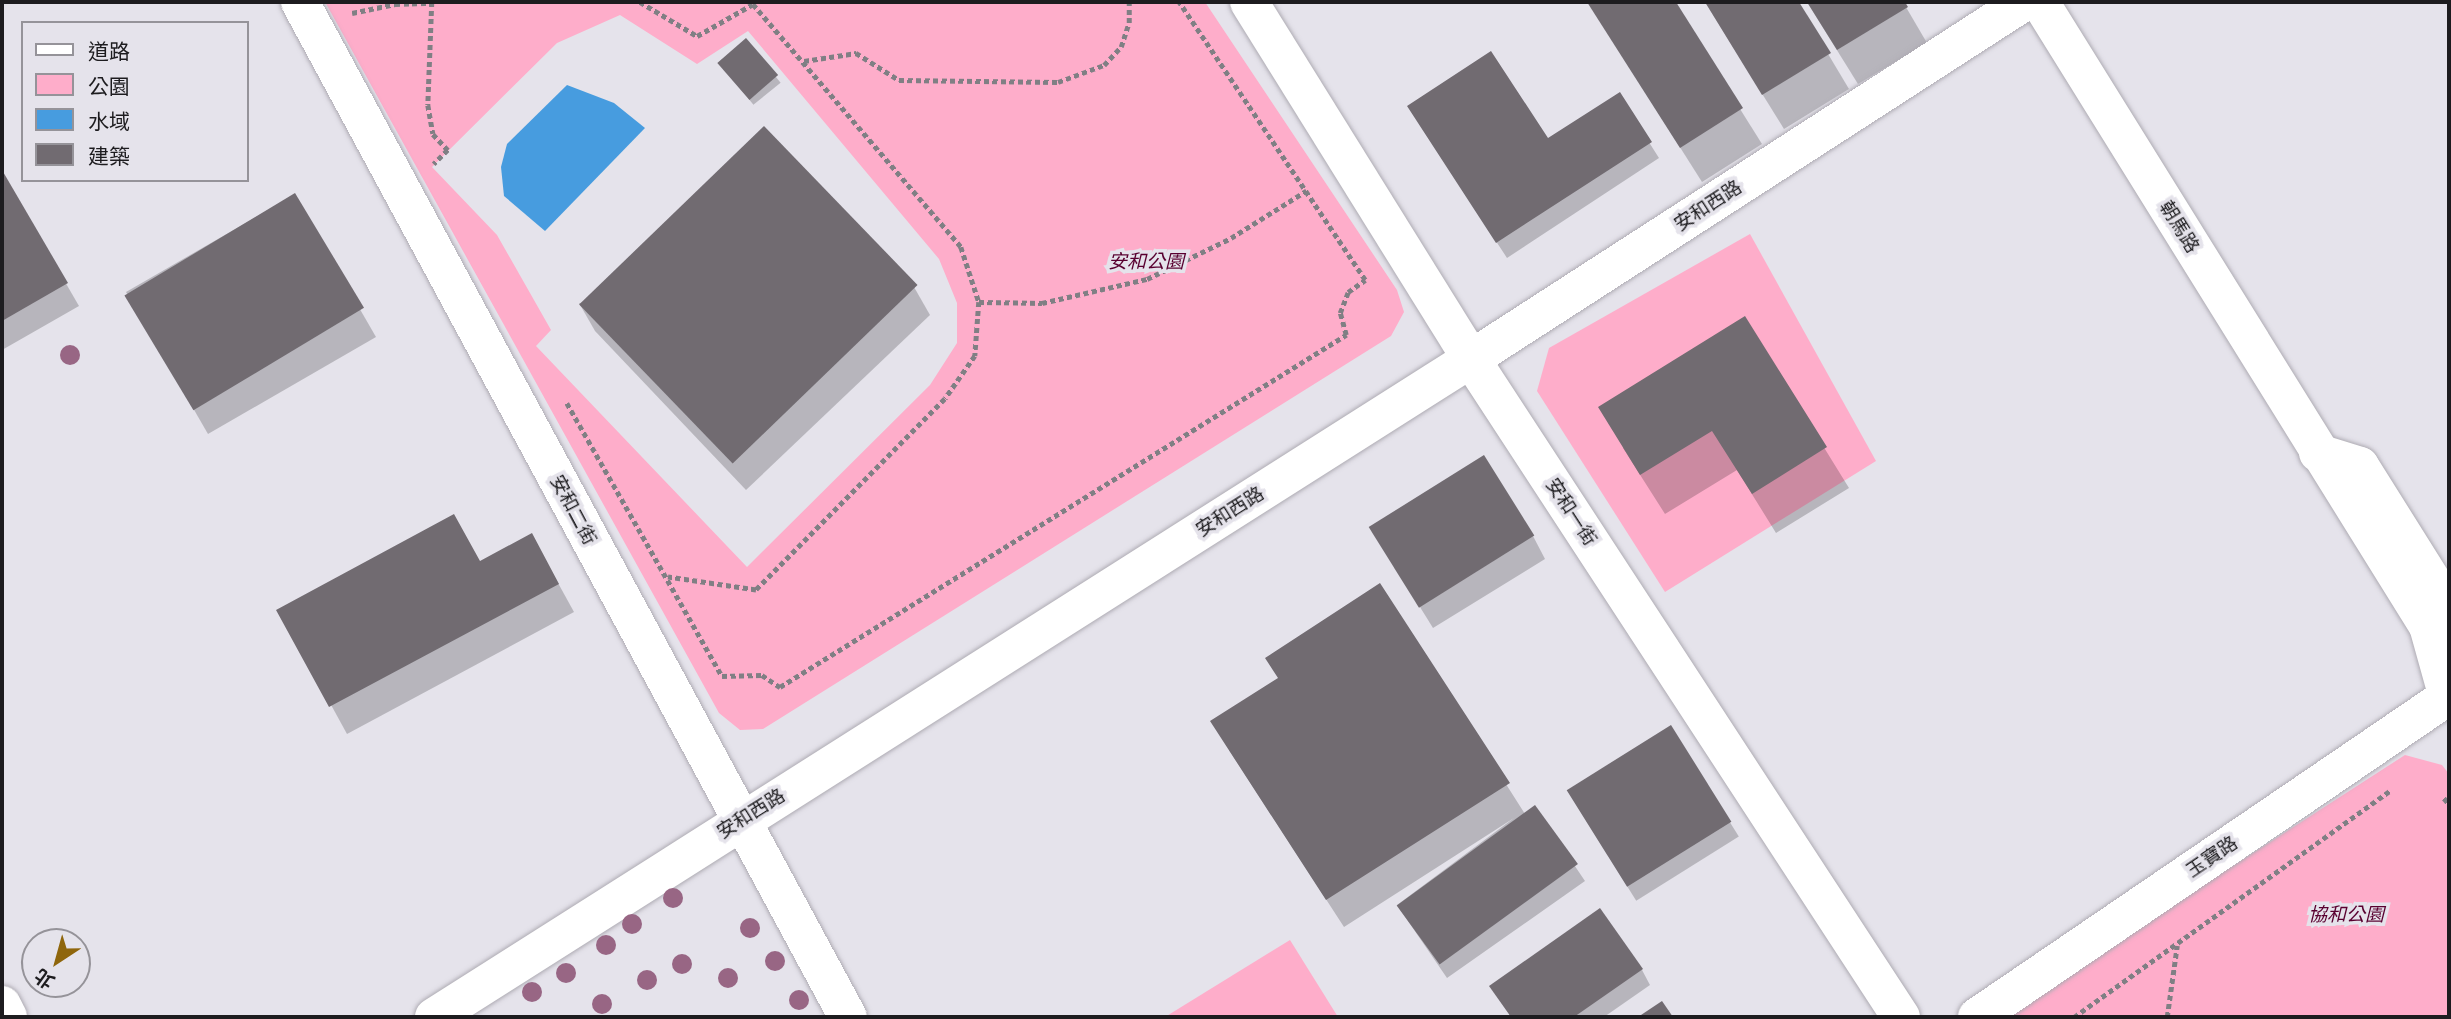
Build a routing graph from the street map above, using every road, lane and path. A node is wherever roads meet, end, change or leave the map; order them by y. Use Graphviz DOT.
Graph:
graph roads {
  1 [pos="300,2"];
  2 [pos="345,2"];
  3 [pos="432,2"];
  4 [pos="640,2"];
  5 [pos="1129,2"];
  6 [pos="1179,2"];
  7 [pos="1249,2"];
  8 [pos="2024,2"];
  9 [pos="2040,2"];
  10 [pos="803,61"];
  11 [pos="438,178"];
  12 [pos="1306,191"];
  13 [pos="979,302"];
  14 [pos="1471,359"];
  15 [pos="560,391"];
  16 [pos="2318,453"];
  17 [pos="667,576"];
  18 [pos="2449,608"];
  19 [pos="2448,699"];
  20 [pos="2390,791"];
  21 [pos="2444,798"];
  22 [pos="2449,804"];
  23 [pos="740,821"];
  24 [pos="2177,946"];
  25 [pos="2,1005"];
  26 [pos="8,1017"];
  27 [pos="434,1017"];
  28 [pos="848,1017"];
  29 [pos="1901,1017"];
  30 [pos="1977,1017"];
  31 [pos="2074,1017"];
  32 [pos="2167,1017"];
  1 -- 23 [label="street, 安和二街"];
  2 -- 3 [label="path"];
  3 -- 11 [label="path"];
  4 -- 10 [label="path"];
  5 -- 10 [label="path"];
  6 -- 12 [label="path"];
  7 -- 14 [label="street, 安和一街"];
  8 -- 14 [label="street, 安和西路"];
  9 -- 16 [label="street, 朝馬路"];
  10 -- 13 [label="path"];
  12 -- 13 [label="path"];
  12 -- 17 [label="path"];
  13 -- 17 [label="path"];
  14 -- 23 [label="street, 安和西路"];
  14 -- 29 [label="street, 安和一街"];
  15 -- 17 [label="path"];
  16 -- 18 [label="street"];
  16 -- 19 [label="street, 朝馬路"];
  19 -- 30 [label="street, 玉寶路"];
  20 -- 24 [label="path"];
  21 -- 22 [label="path"];
  23 -- 27 [label="street, 安和西路"];
  23 -- 28 [label="street, 安和二街"];
  24 -- 31 [label="path"];
  24 -- 32 [label="path"];
  25 -- 26 [label="street"];
}
